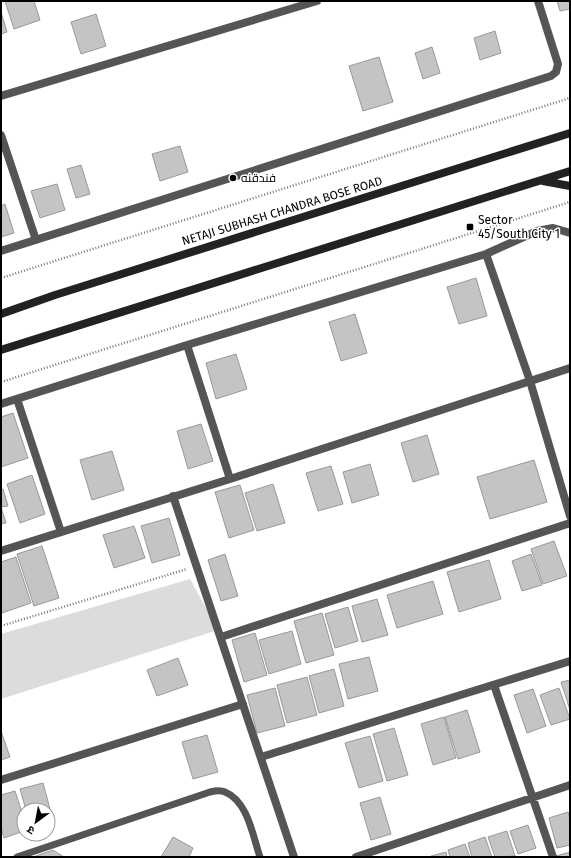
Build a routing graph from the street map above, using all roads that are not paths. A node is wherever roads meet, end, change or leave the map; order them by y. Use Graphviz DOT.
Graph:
graph roads {
  1 [pos="316,1"];
  2 [pos="538,1"];
  3 [pos="1,96"];
  4 [pos="570,133"];
  5 [pos="1,134"];
  6 [pos="570,171"];
  7 [pos="542,180"];
  8 [pos="570,186"];
  9 [pos="570,234"];
  10 [pos="36,240"];
  11 [pos="1,251"];
  12 [pos="486,254"];
  13 [pos="1,314"];
  14 [pos="187,345"];
  15 [pos="1,350"];
  16 [pos="570,368"];
  17 [pos="530,382"];
  18 [pos="17,399"];
  19 [pos="1,404"];
  20 [pos="230,478"];
  21 [pos="173,496"];
  22 [pos="570,516"];
  23 [pos="570,523"];
  24 [pos="61,532"];
  25 [pos="1,551"];
  26 [pos="221,638"];
  27 [pos="570,661"];
  28 [pos="494,685"];
  29 [pos="243,704"];
  30 [pos="261,757"];
  31 [pos="1,780"];
  32 [pos="570,785"];
  33 [pos="533,798"];
  34 [pos="17,857"];
  35 [pos="260,857"];
  36 [pos="294,857"];
  37 [pos="356,857"];
  38 [pos="554,857"];
  1 -- 3 [label="street"];
  2 -- 10 [label="street"];
  4 -- 13 [label="main road, NETAJI SUBHASH CHANDRA BOSE ROAD"];
  5 -- 10 [label="street"];
  6 -- 7 [label="main road"];
  7 -- 8 [label="main road"];
  7 -- 15 [label="main road"];
  9 -- 12 [label="street"];
  10 -- 11 [label="street"];
  12 -- 14 [label="street"];
  12 -- 17 [label="street"];
  14 -- 18 [label="street"];
  14 -- 20 [label="street"];
  16 -- 17 [label="street"];
  17 -- 20 [label="street"];
  17 -- 22 [label="street"];
  18 -- 19 [label="street"];
  18 -- 24 [label="street"];
  20 -- 21 [label="street"];
  21 -- 24 [label="street"];
  21 -- 26 [label="street"];
  23 -- 26 [label="street"];
  24 -- 25 [label="street"];
  26 -- 29 [label="street"];
  27 -- 28 [label="street"];
  28 -- 30 [label="street"];
  28 -- 33 [label="street"];
  29 -- 30 [label="street"];
  29 -- 31 [label="street"];
  30 -- 36 [label="street"];
  32 -- 33 [label="street"];
  33 -- 37 [label="street"];
  33 -- 38 [label="street"];
  34 -- 35 [label="lane"];
}
